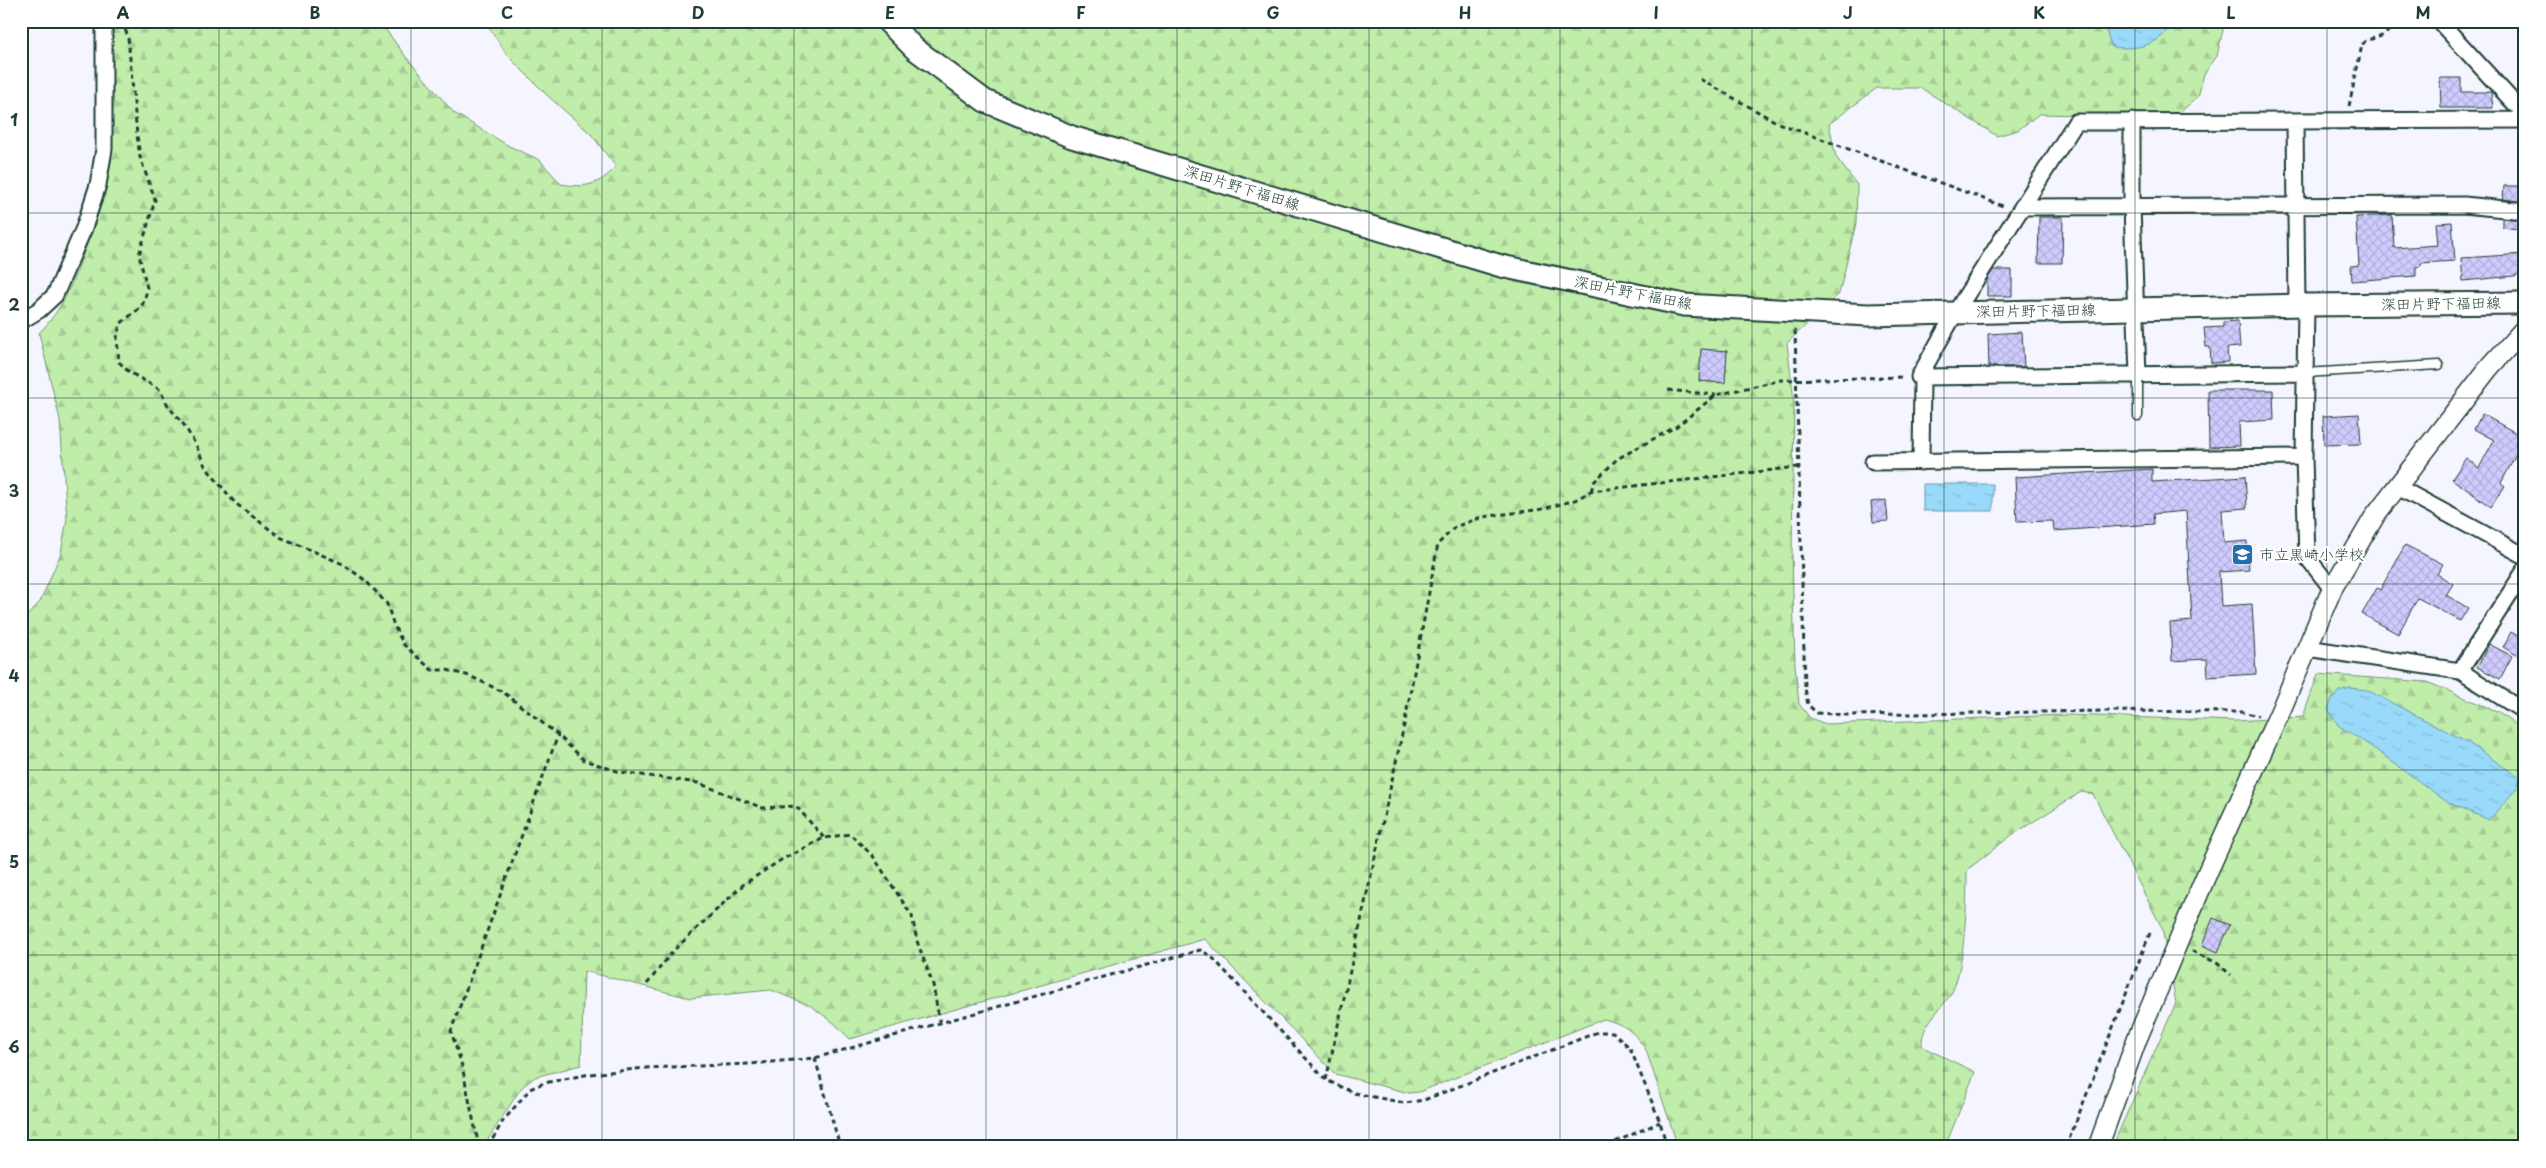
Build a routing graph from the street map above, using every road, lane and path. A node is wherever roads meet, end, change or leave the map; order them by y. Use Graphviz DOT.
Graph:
graph roads {
  1 [pos="104,21"];
  2 [pos="122,21"];
  3 [pos="887,21"];
  4 [pos="2393,21"];
  5 [pos="2439,21"];
  6 [pos="1700,79"];
  7 [pos="2525,111"];
  8 [pos="2525,120"];
  9 [pos="2132,121"];
  10 [pos="2346,121"];
  11 [pos="2295,122"];
  12 [pos="2297,206"];
  13 [pos="2132,207"];
  14 [pos="2022,210"];
  15 [pos="2525,212"];
  16 [pos="2525,303"];
  17 [pos="2302,306"];
  18 [pos="2135,309"];
  19 [pos="1955,313"];
  20 [pos="21,321"];
  21 [pos="2525,328"];
  22 [pos="1795,329"];
  23 [pos="2439,366"];
  24 [pos="2305,373"];
  25 [pos="2138,375"];
  26 [pos="1921,377"];
  27 [pos="1668,390"];
  28 [pos="1716,395"];
  29 [pos="2138,416"];
  30 [pos="2304,457"];
  31 [pos="1873,462"];
  32 [pos="1921,462"];
  33 [pos="1799,467"];
  34 [pos="2396,486"];
  35 [pos="1590,490"];
  36 [pos="2525,556"];
  37 [pos="2525,570"];
  38 [pos="2332,589"];
  39 [pos="2307,648"];
  40 [pos="2460,671"];
  41 [pos="2243,712"];
  42 [pos="2525,712"];
  43 [pos="558,735"];
  44 [pos="824,838"];
  45 [pos="2150,934"];
  46 [pos="2178,945"];
  47 [pos="2231,975"];
  48 [pos="647,984"];
  49 [pos="940,1024"];
  50 [pos="815,1058"];
  51 [pos="1326,1080"];
  52 [pos="1660,1122"];
  53 [pos="479,1147"];
  54 [pos="488,1147"];
  55 [pos="840,1147"];
  56 [pos="1598,1147"];
  57 [pos="1667,1147"];
  58 [pos="2066,1147"];
  59 [pos="2098,1147"];
  1 -- 20 [label="street"];
  2 -- 43 [label="path"];
  3 -- 19 [label="main road, 深田片野下福田線"];
  4 -- 10 [label="path"];
  5 -- 7 [label="street"];
  6 -- 14 [label="path"];
  8 -- 10 [label="street"];
  9 -- 11 [label="street"];
  9 -- 13 [label="street"];
  9 -- 14 [label="street"];
  10 -- 11 [label="street"];
  11 -- 12 [label="street"];
  12 -- 13 [label="street"];
  12 -- 15 [label="street"];
  12 -- 17 [label="street"];
  13 -- 14 [label="street"];
  13 -- 18 [label="street"];
  14 -- 19 [label="street"];
  16 -- 17 [label="main road, 深田片野下福田線"];
  17 -- 18 [label="main road, 深田片野下福田線"];
  17 -- 24 [label="street"];
  18 -- 19 [label="main road, 深田片野下福田線"];
  18 -- 25 [label="street"];
  19 -- 26 [label="street"];
  21 -- 34 [label="street"];
  22 -- 33 [label="path"];
  23 -- 24 [label="lane"];
  24 -- 25 [label="street"];
  24 -- 30 [label="street"];
  25 -- 26 [label="street"];
  25 -- 29 [label="lane"];
  26 -- 28 [label="path"];
  26 -- 32 [label="street"];
  27 -- 28 [label="path"];
  28 -- 35 [label="path"];
  30 -- 32 [label="street"];
  30 -- 38 [label="street"];
  31 -- 32 [label="street"];
  33 -- 35 [label="path"];
  33 -- 41 [label="path"];
  34 -- 36 [label="street"];
  34 -- 38 [label="street"];
  35 -- 51 [label="path"];
  37 -- 40 [label="street"];
  38 -- 39 [label="street"];
  39 -- 40 [label="street"];
  39 -- 46 [label="street"];
  40 -- 42 [label="street"];
  43 -- 44 [label="path"];
  43 -- 53 [label="path"];
  44 -- 48 [label="path"];
  44 -- 49 [label="path"];
  45 -- 58 [label="path"];
  46 -- 47 [label="path"];
  46 -- 59 [label="street"];
  49 -- 50 [label="path"];
  49 -- 51 [label="path"];
  50 -- 54 [label="path"];
  50 -- 55 [label="path"];
  51 -- 52 [label="path"];
  52 -- 56 [label="path"];
  52 -- 57 [label="path"];
}
